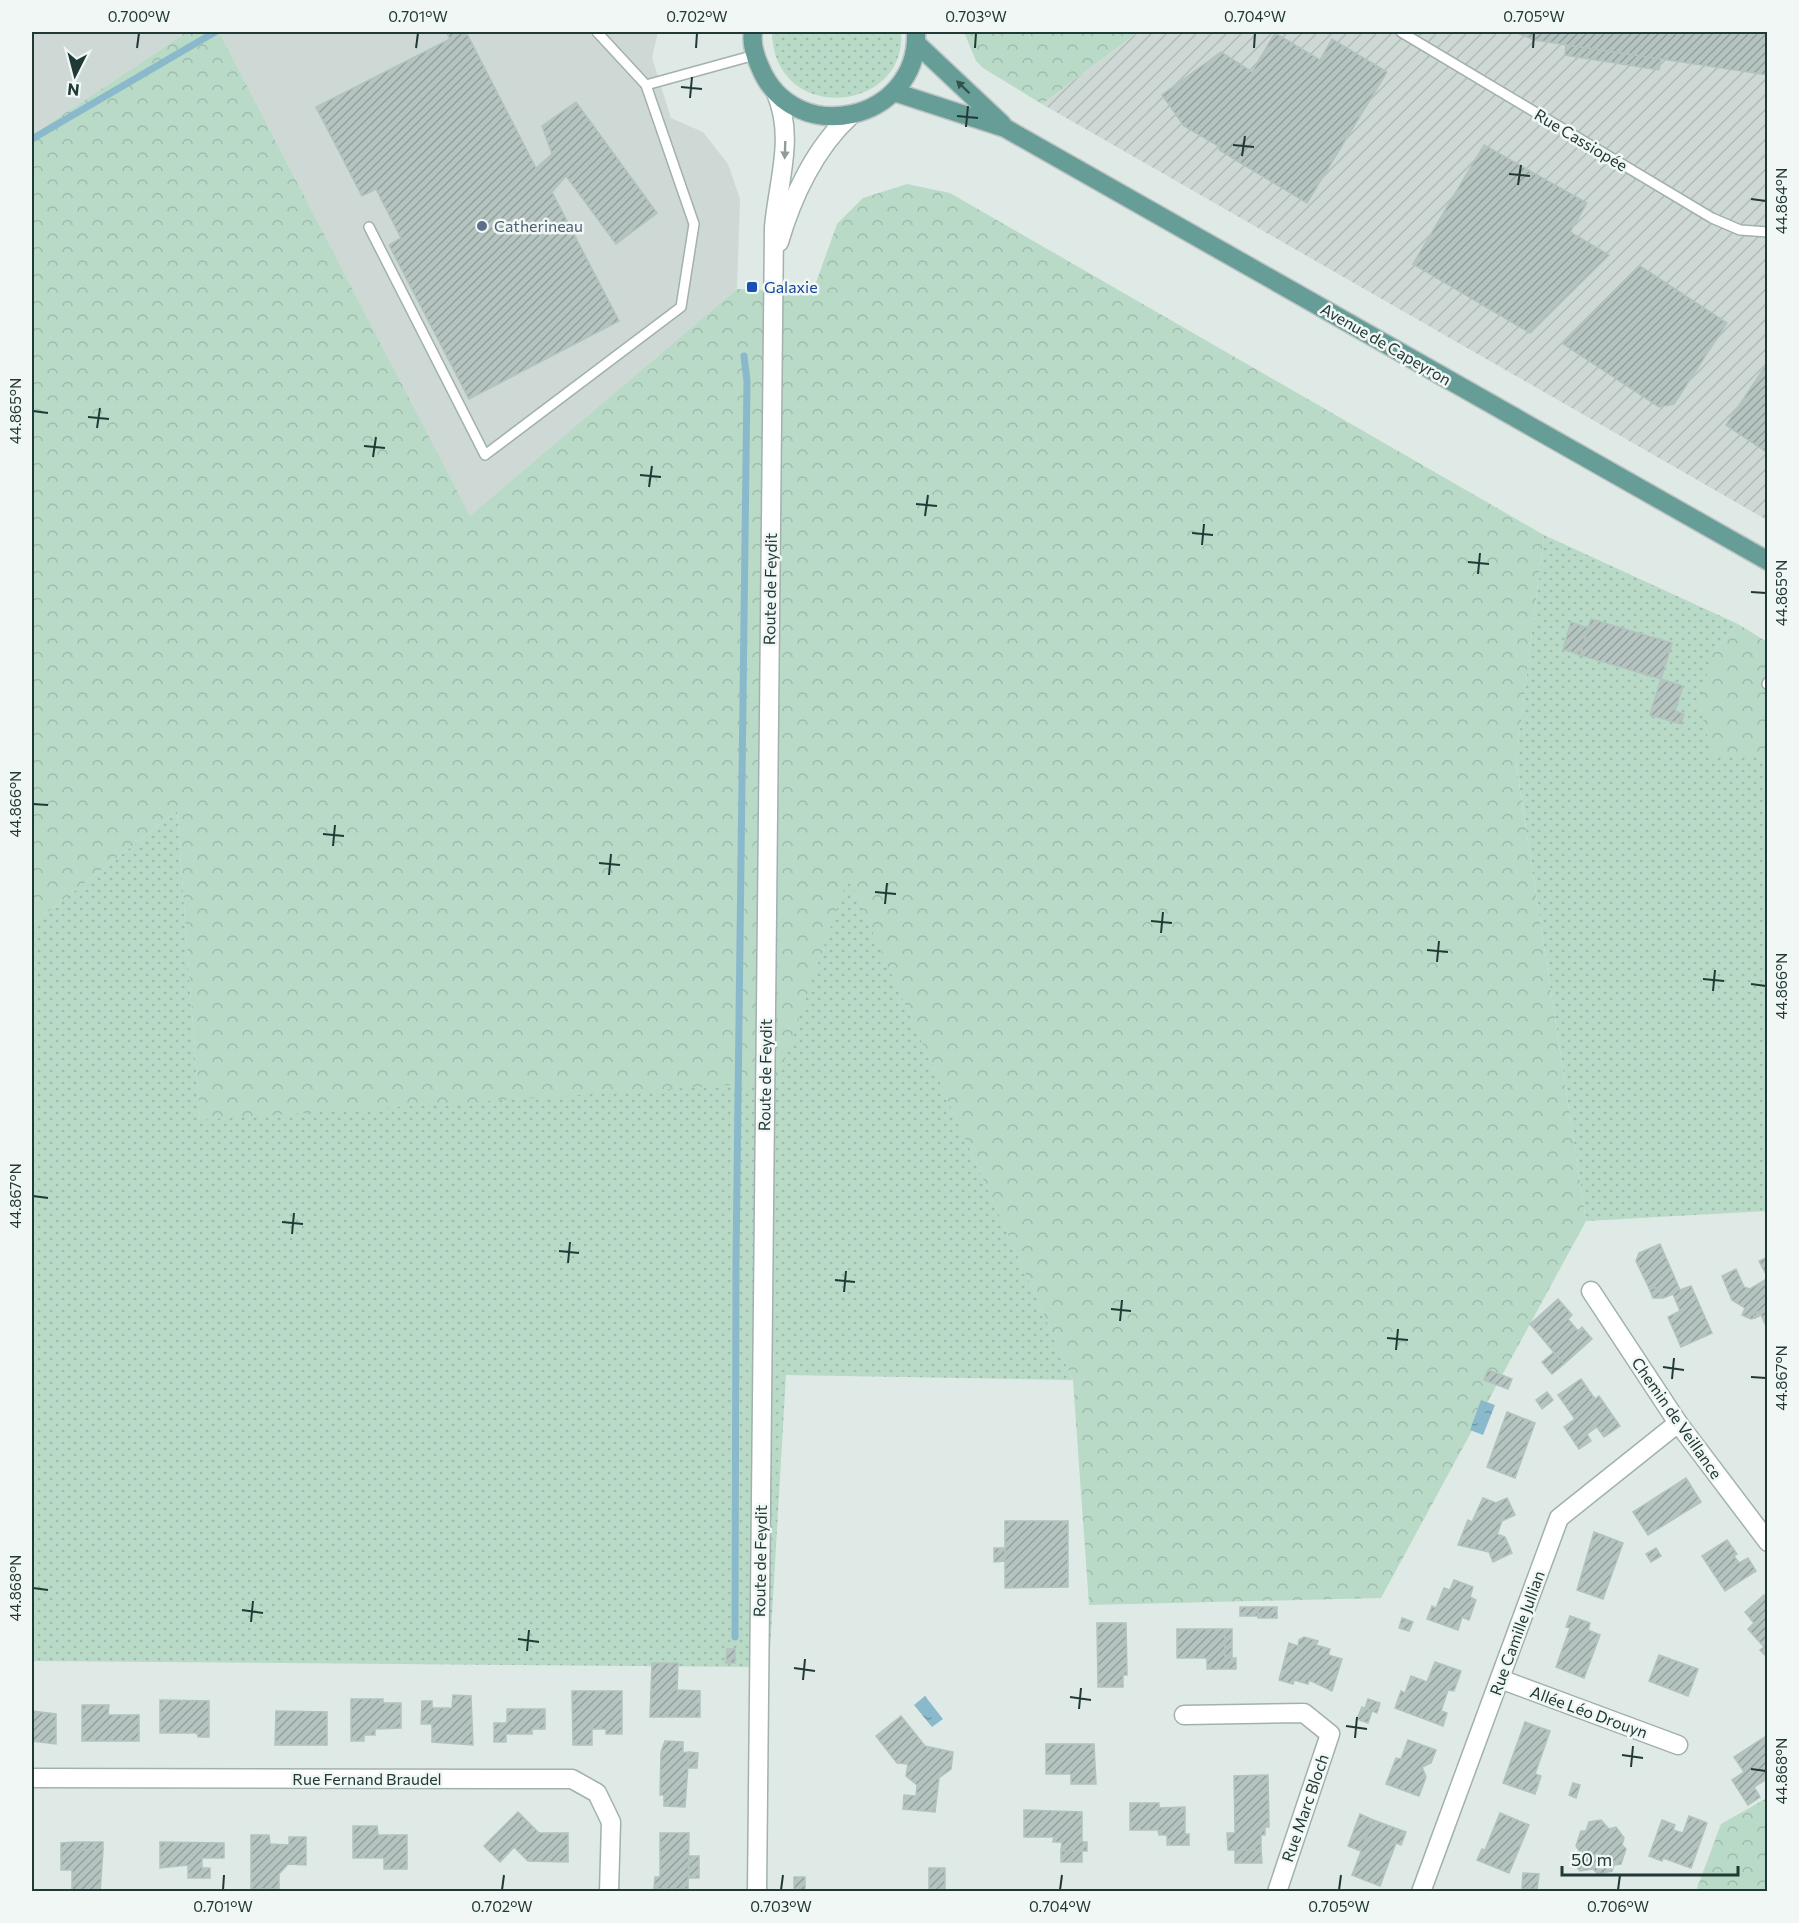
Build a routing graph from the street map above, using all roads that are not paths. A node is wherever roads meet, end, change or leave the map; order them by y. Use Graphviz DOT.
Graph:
graph roads {
  1 [pos="597,32"];
  2 [pos="753,32"];
  3 [pos="1401,32"];
  4 [pos="916,38"];
  5 [pos="755,55"];
  6 [pos="646,85"];
  7 [pos="894,92"];
  8 [pos="776,93"];
  9 [pos="850,116"];
  10 [pos="1005,128"];
  11 [pos="369,227"];
  12 [pos="1767,232"];
  13 [pos="774,258"];
  14 [pos="1767,561"];
  15 [pos="1591,1292"];
  16 [pos="1678,1423"];
  17 [pos="1767,1542"];
  18 [pos="1500,1679"];
  19 [pos="1184,1715"];
  20 [pos="1678,1745"];
  21 [pos="32,1778"];
  22 [pos="609,1892"];
  23 [pos="757,1892"];
  24 [pos="1276,1892"];
  25 [pos="1421,1892"];
  1 -- 6 [label="lane"];
  2 -- 5 [label="main road"];
  3 -- 12 [label="lane, Rue Cassiopée"];
  4 -- 7 [label="main road"];
  10 -- 4 [label="main road, Avenue de Capeyron, one-way"];
  5 -- 6 [label="lane"];
  5 -- 8 [label="main road"];
  6 -- 11 [label="lane"];
  7 -- 9 [label="main road"];
  7 -- 10 [label="main road, Avenue de Capeyron"];
  8 -- 9 [label="main road"];
  8 -- 13 [label="street, Route de Feydit, one-way"];
  9 -- 13 [label="street, Route de Feydit"];
  10 -- 14 [label="main road, Avenue de Capeyron"];
  13 -- 23 [label="street, Route de Feydit"];
  15 -- 16 [label="street, Chemin de Veillance"];
  16 -- 17 [label="street, Chemin de Veillance"];
  16 -- 18 [label="street, Rue Camille Jullian"];
  18 -- 20 [label="street, Allée Léo Drouyn"];
  18 -- 25 [label="street, Rue Camille Jullian"];
  19 -- 24 [label="street, Rue Marc Bloch"];
  21 -- 22 [label="street, Rue Fernand Braudel"];
}
